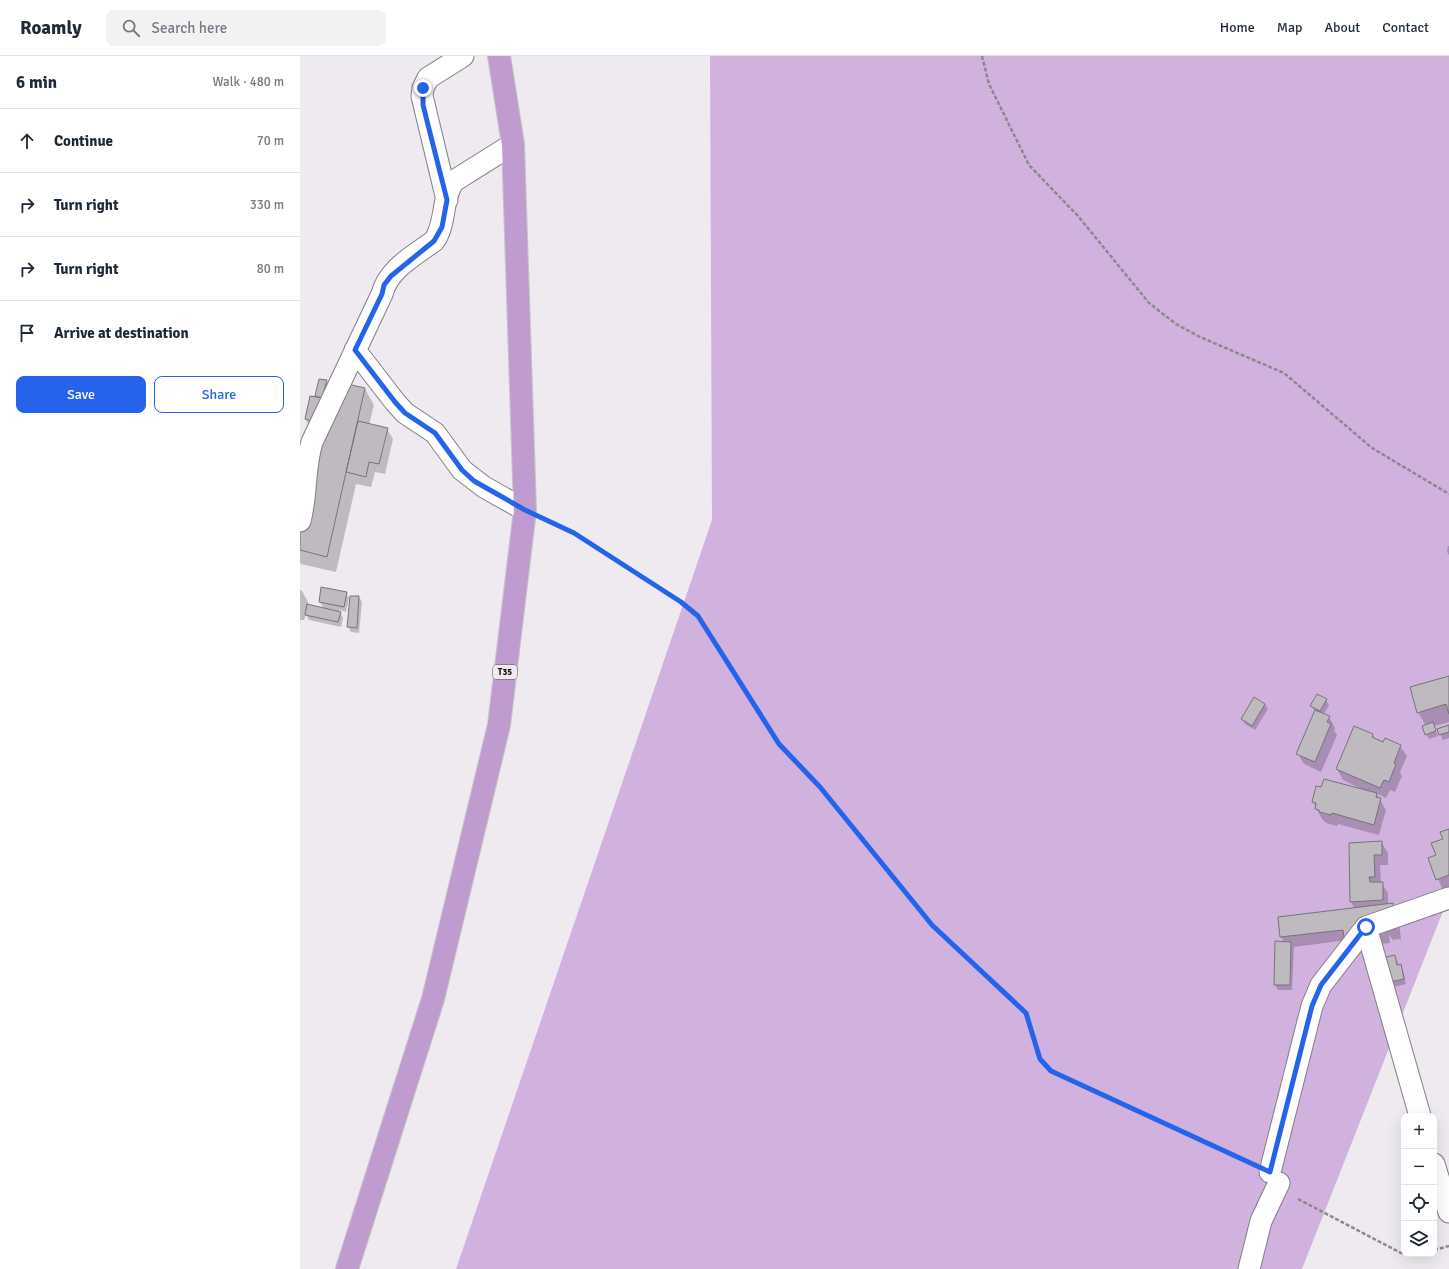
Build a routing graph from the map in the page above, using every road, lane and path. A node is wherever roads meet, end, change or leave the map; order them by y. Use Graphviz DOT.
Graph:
graph roads {
  1 [pos="463,56"];
  2 [pos="499,56"];
  3 [pos="982,56"];
  4 [pos="513,144"];
  5 [pos="447,200"];
  6 [pos="355,350"];
  7 [pos="1449,494"];
  8 [pos="525,510"];
  9 [pos="300,521"];
  10 [pos="1449,898"];
  11 [pos="1366,927"];
  12 [pos="1419,1113"];
  13 [pos="1437,1174"];
  14 [pos="1275,1177"];
  15 [pos="1449,1212"];
  16 [pos="1449,1246"];
  17 [pos="1437,1249"];
  18 [pos="1401,1253"];
  19 [pos="347,1269"];
  20 [pos="1249,1269"];
  1 -- 5 [label="street"];
  2 -- 4 [label="highway, T35"];
  3 -- 7 [label="path"];
  4 -- 5 [label="street"];
  4 -- 8 [label="highway, T35"];
  5 -- 6 [label="street"];
  6 -- 8 [label="street"];
  6 -- 9 [label="street"];
  8 -- 14 [label="path"];
  8 -- 19 [label="highway, T35"];
  10 -- 11 [label="street"];
  11 -- 12 [label="street"];
  11 -- 14 [label="street"];
  13 -- 15 [label="street"];
  14 -- 18 [label="path"];
  14 -- 20 [label="street"];
  16 -- 17 [label="path"];
}
